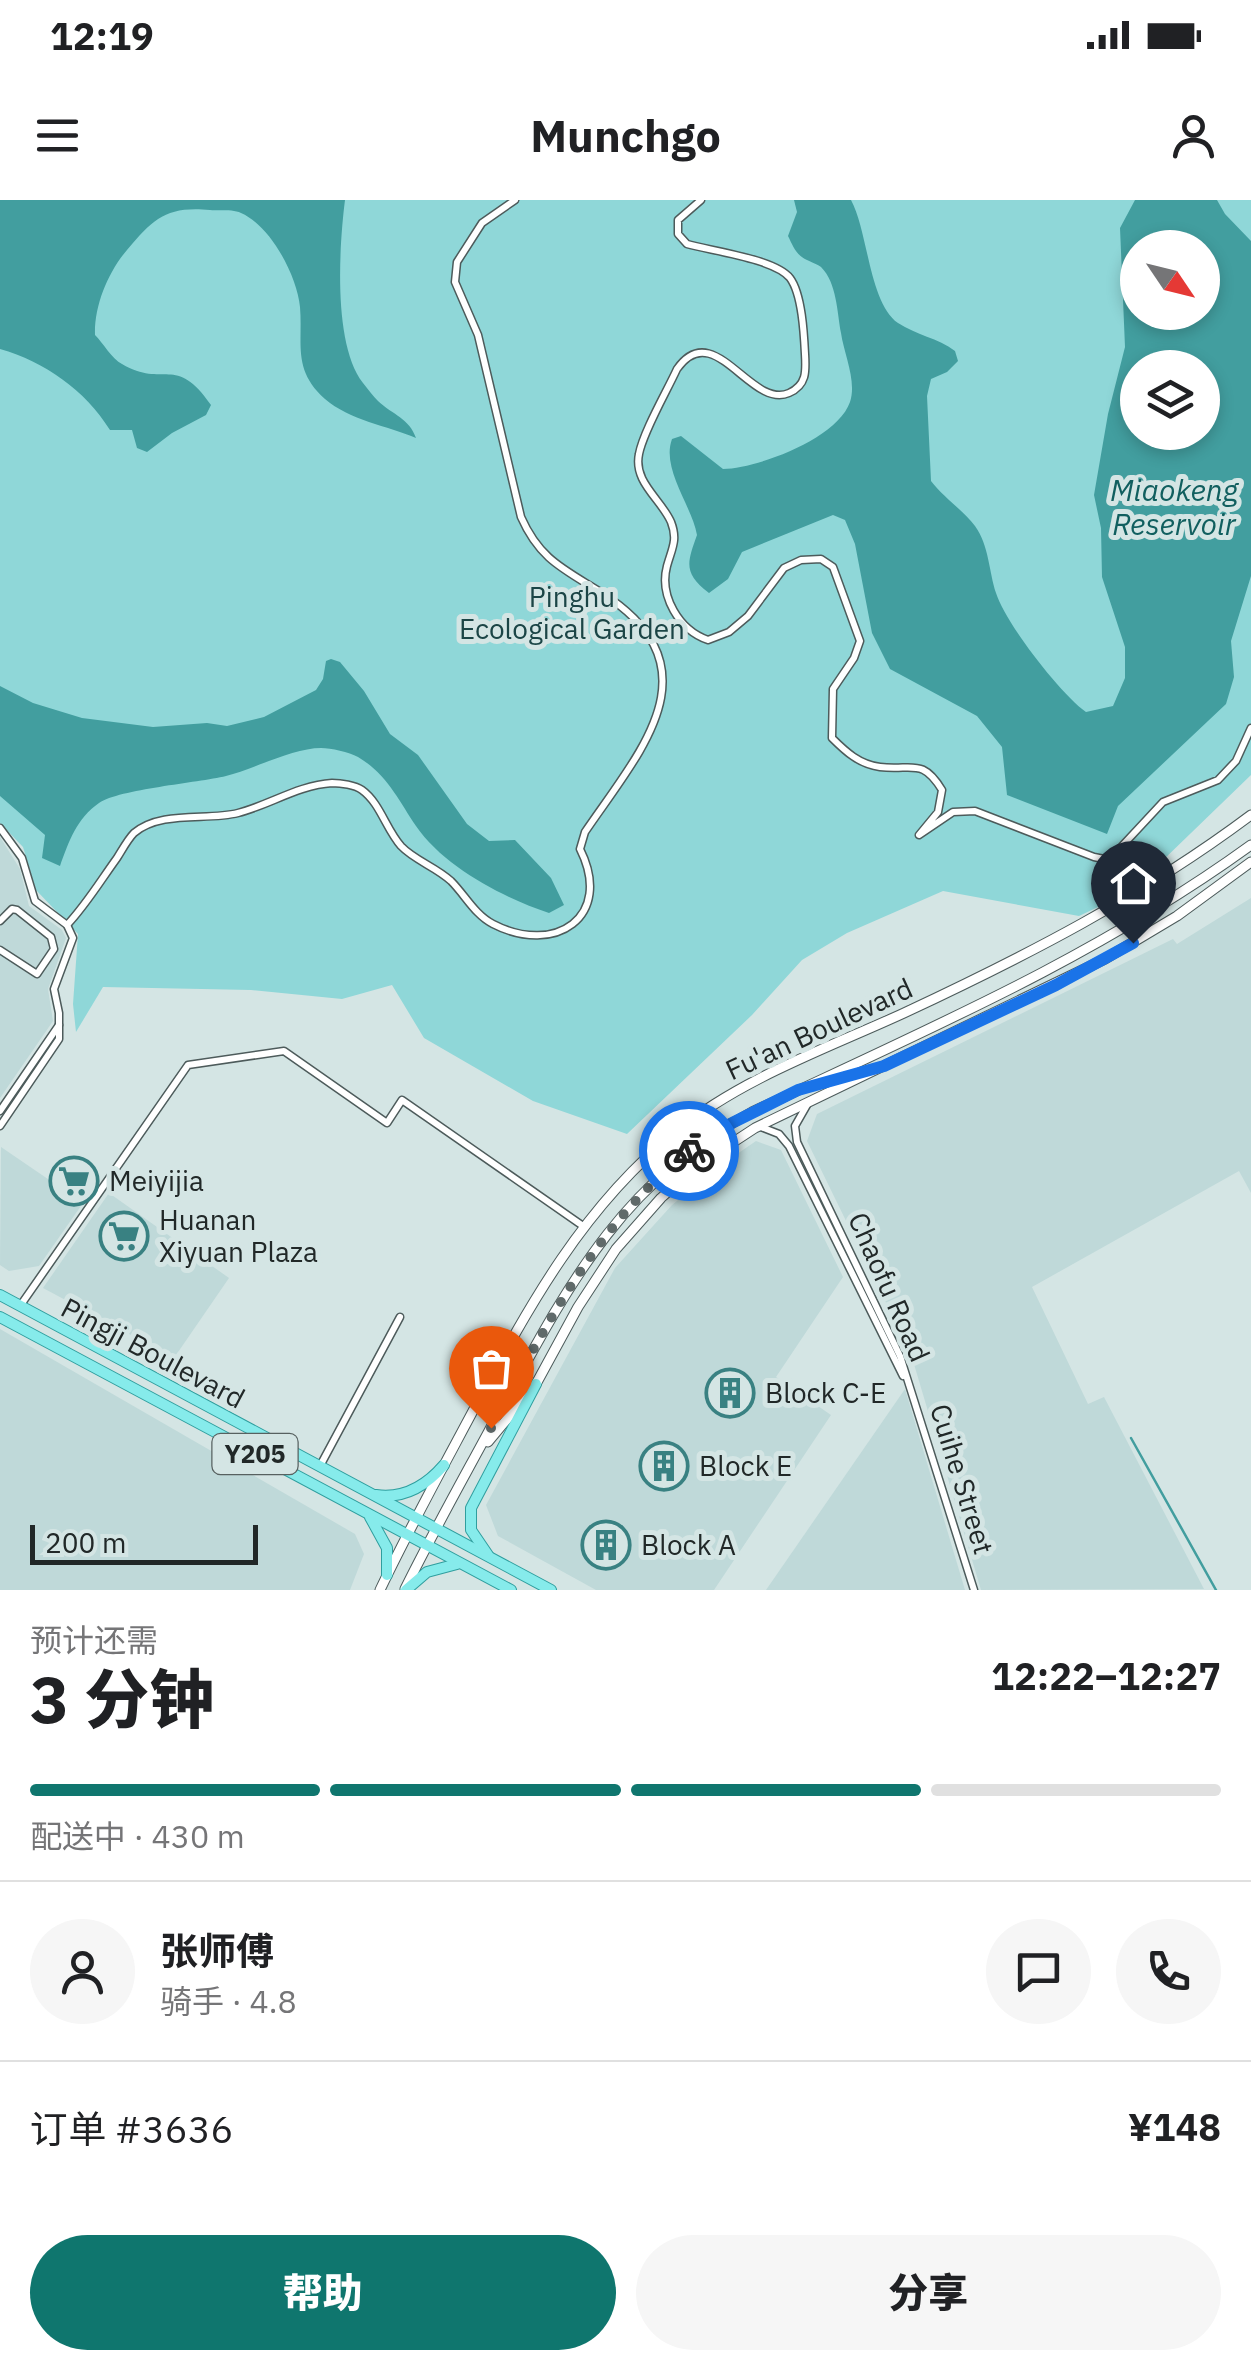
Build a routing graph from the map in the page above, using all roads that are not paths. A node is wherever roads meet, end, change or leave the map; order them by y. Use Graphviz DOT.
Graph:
graph roads {
  1 [pos="516,200"];
  2 [pos="701,200"];
  3 [pos="1251,728"];
  4 [pos="1251,815"];
  5 [pos="0,828"];
  6 [pos="1251,844"];
  7 [pos="1251,862"];
  8 [pos="0,921"];
  9 [pos="67,925"];
  10 [pos="0,950"];
  11 [pos="60,1024"];
  12 [pos="884,1066"];
  13 [pos="798,1090"];
  14 [pos="810,1102"];
  15 [pos="0,1111"];
  16 [pos="0,1126"];
  17 [pos="755,1128"];
  18 [pos="583,1226"];
  19 [pos="0,1295"];
  20 [pos="20,1306"];
  21 [pos="0,1317"];
  22 [pos="400,1318"];
  23 [pos="906,1381"];
  24 [pos="536,1384"];
  25 [pos="474,1460"];
  26 [pos="444,1465"];
  27 [pos="319,1467"];
  28 [pos="362,1491"];
  29 [pos="366,1513"];
  30 [pos="415,1519"];
  31 [pos="436,1530"];
  32 [pos="407,1535"];
  33 [pos="427,1546"];
  34 [pos="496,1562"];
  35 [pos="464,1566"];
  36 [pos="387,1575"];
  37 [pos="380,1590"];
  38 [pos="405,1590"];
  39 [pos="511,1590"];
  40 [pos="551,1590"];
  41 [pos="974,1590"];
  1 -- 9 [label="street"];
  2 -- 3 [label="street"];
  4 -- 18 [label="main road, Fu'an Boulevard"];
  5 -- 9 [label="street"];
  6 -- 13 [label="main road, Fu'an Boulevard"];
  7 -- 12 [label="main road"];
  8 -- 10 [label="street"];
  9 -- 11 [label="street"];
  11 -- 15 [label="street"];
  11 -- 16 [label="street"];
  12 -- 13 [label="main road"];
  12 -- 14 [label="main road"];
  13 -- 25 [label="main road, Fu'an Boulevard"];
  14 -- 17 [label="main road"];
  14 -- 23 [label="street, Chaofu Road"];
  17 -- 23 [label="street, Chaofu Road"];
  17 -- 24 [label="main road"];
  18 -- 20 [label="street"];
  18 -- 26 [label="main road, Fu'an Boulevard"];
  19 -- 20 [label="main road, Pingji Boulevard / Y205"];
  20 -- 27 [label="main road, Pingji Boulevard / Y205"];
  21 -- 29 [label="main road, Pingji Boulevard / Y205"];
  22 -- 27 [label="street"];
  23 -- 41 [label="street, Cuihe Street"];
  24 -- 25 [label="main road"];
  24 -- 34 [label="main road"];
  25 -- 31 [label="main road, Fu'an Boulevard"];
  26 -- 28 [label="main road"];
  26 -- 30 [label="main road, Fu'an Boulevard"];
  27 -- 28 [label="main road, Pingji Boulevard / Y205"];
  28 -- 30 [label="main road, Pingji Boulevard / Y205"];
  29 -- 32 [label="main road, Pingji Boulevard / Y205"];
  29 -- 36 [label="main road"];
  30 -- 31 [label="main road, Pingji Boulevard / Y205"];
  30 -- 32 [label="main road, Fu'an Boulevard"];
  31 -- 33 [label="main road, Fu'an Boulevard"];
  31 -- 34 [label="main road, Pingji Boulevard / Y205"];
  32 -- 33 [label="main road, Pingji Boulevard / Y205"];
  32 -- 36 [label="main road, Fu'an Boulevard"];
  33 -- 35 [label="main road, Pingji Boulevard / Y205"];
  33 -- 38 [label="main road, Fu'an Boulevard"];
  34 -- 40 [label="main road, Pingji Boulevard / Y205"];
  35 -- 38 [label="main road"];
  35 -- 39 [label="main road, Pingji Boulevard / Y205"];
  36 -- 37 [label="main road, Fu'an Boulevard"];
}
